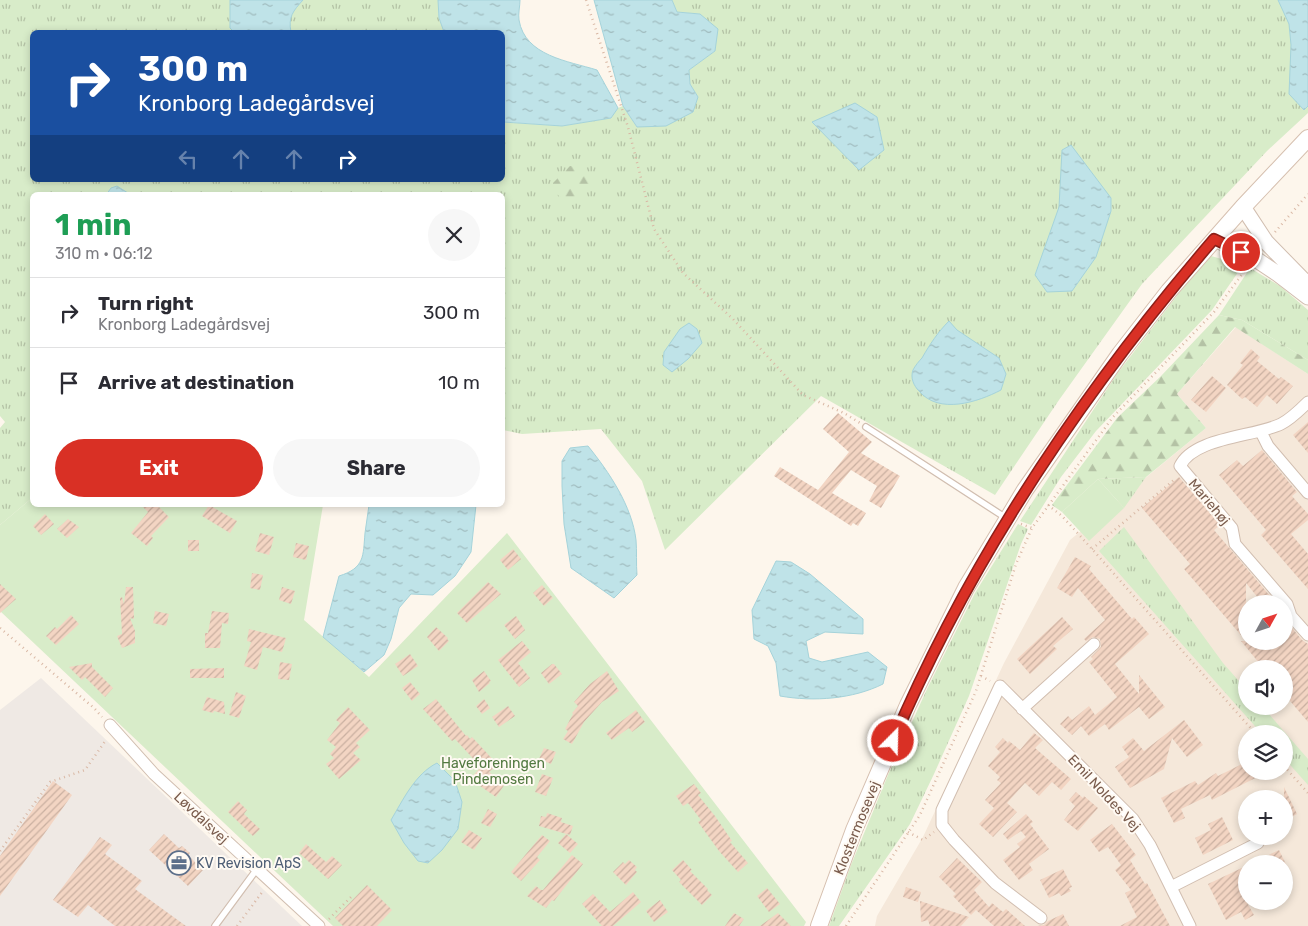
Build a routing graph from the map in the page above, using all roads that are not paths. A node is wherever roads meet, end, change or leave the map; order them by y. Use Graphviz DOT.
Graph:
graph roads {
  1 [pos="1308,138"];
  2 [pos="1243,207"];
  3 [pos="1214,239"];
  4 [pos="1308,285"];
  5 [pos="1308,297"];
  6 [pos="1308,402"];
  7 [pos="866,426"];
  8 [pos="1261,432"];
  9 [pos="1308,493"];
  10 [pos="1008,519"];
  11 [pos="1308,636"];
  12 [pos="1094,644"];
  13 [pos="1022,709"];
  14 [pos="110,725"];
  15 [pos="1256,845"];
  16 [pos="257,870"];
  17 [pos="1171,887"];
  18 [pos="1042,918"];
  19 [pos="324,923"];
  20 [pos="215,926"];
  21 [pos="819,926"];
  22 [pos="1190,926"];
  1 -- 2 [label="main road, Klostermosevej"];
  2 -- 3 [label="main road, Klostermosevej"];
  2 -- 4 [label="street"];
  3 -- 5 [label="street"];
  3 -- 10 [label="main road, Klostermosevej"];
  6 -- 8 [label="street, Mariehøj"];
  7 -- 10 [label="lane"];
  8 -- 9 [label="street"];
  8 -- 11 [label="street, Mariehøj"];
  10 -- 21 [label="main road, Klostermosevej"];
  12 -- 13 [label="street"];
  13 -- 17 [label="street, Emil Noldes Vej"];
  13 -- 18 [label="street, Emil Noldes Vej"];
  14 -- 16 [label="street, Løvdalsvej"];
  15 -- 17 [label="street"];
  16 -- 19 [label="street, Løvdalsvej"];
  16 -- 20 [label="lane"];
  17 -- 22 [label="street, Emil Noldes Vej"];
}
